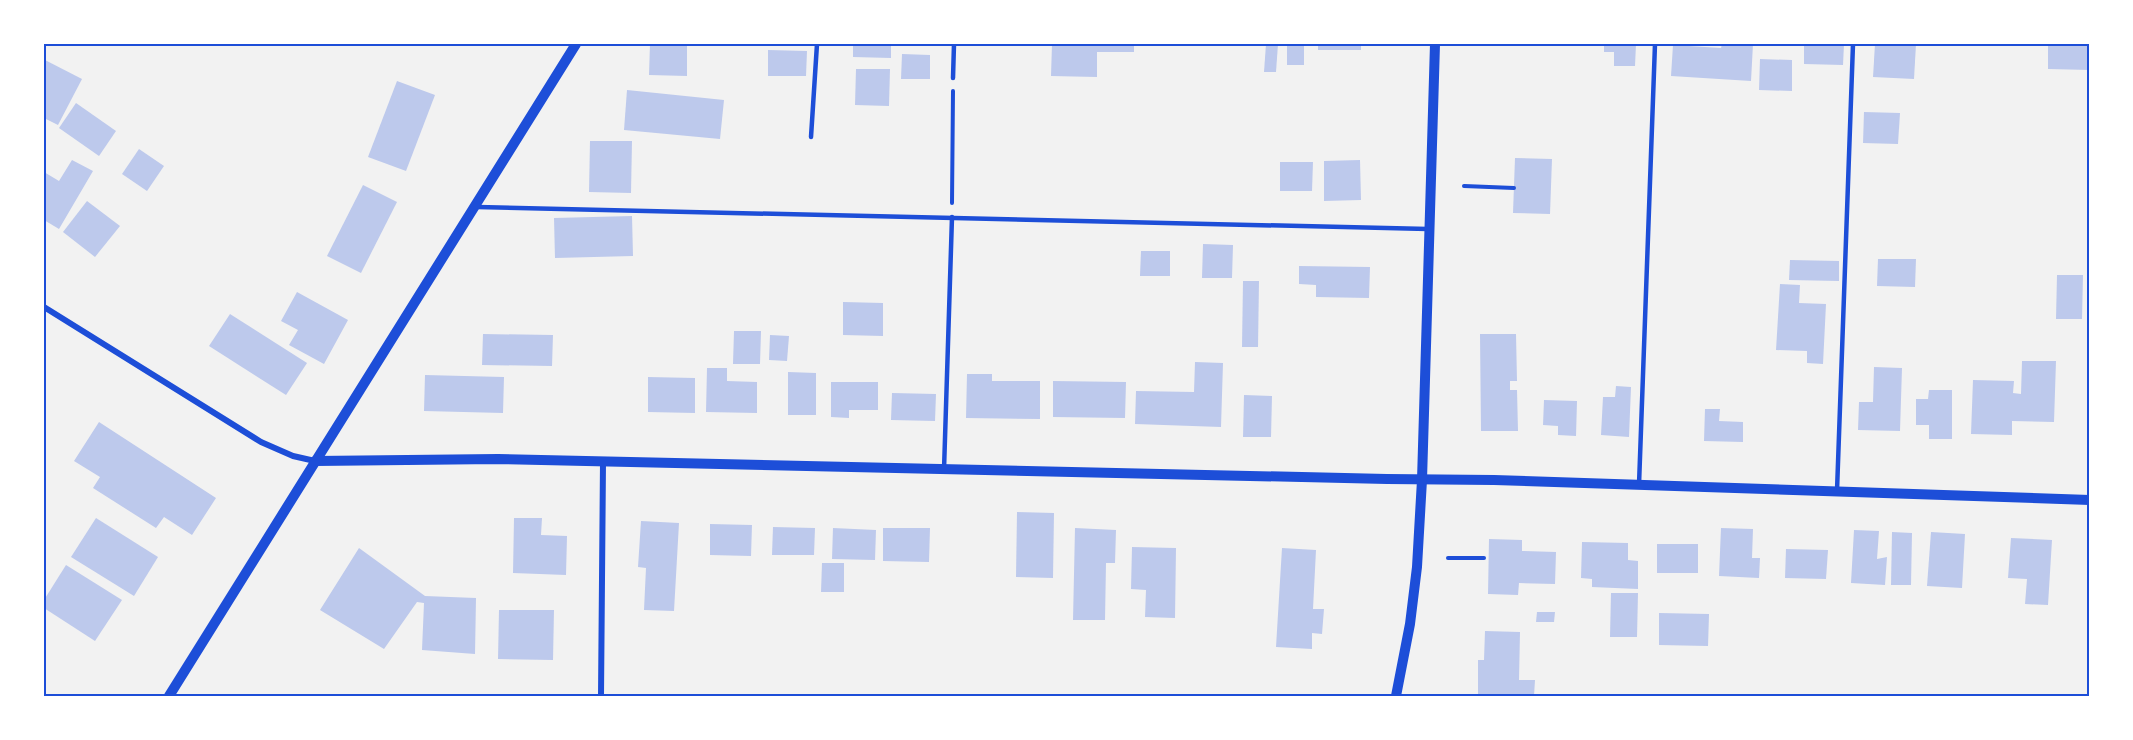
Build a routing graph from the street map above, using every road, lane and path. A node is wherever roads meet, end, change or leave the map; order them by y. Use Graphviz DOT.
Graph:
graph roads {
  1 [pos="576,44"];
  2 [pos="817,44"];
  3 [pos="954,44"];
  4 [pos="1436,44"];
  5 [pos="1655,44"];
  6 [pos="1853,44"];
  7 [pos="953,78"];
  8 [pos="812,137"];
  9 [pos="1464,186"];
  10 [pos="1514,188"];
  11 [pos="474,207"];
  12 [pos="952,217"];
  13 [pos="1430,229"];
  14 [pos="44,307"];
  15 [pos="315,462"];
  16 [pos="603,462"];
  17 [pos="944,470"];
  18 [pos="1422,480"];
  19 [pos="1639,485"];
  20 [pos="1837,491"];
  21 [pos="2090,500"];
  22 [pos="1448,558"];
  23 [pos="1484,558"];
  24 [pos="169,696"];
  25 [pos="601,696"];
  26 [pos="1396,696"];
  1 -- 11 [label="street"];
  2 -- 8 [label="lane"];
  3 -- 7 [label="lane"];
  4 -- 13 [label="street"];
  5 -- 19 [label="lane"];
  6 -- 20 [label="lane"];
  7 -- 12 [label="path"];
  9 -- 10 [label="path"];
  11 -- 12 [label="lane"];
  11 -- 15 [label="street"];
  12 -- 13 [label="lane"];
  12 -- 17 [label="lane"];
  13 -- 18 [label="street"];
  14 -- 15 [label="street"];
  15 -- 16 [label="street"];
  15 -- 24 [label="street"];
  16 -- 17 [label="street"];
  16 -- 25 [label="street"];
  17 -- 18 [label="street"];
  18 -- 19 [label="street"];
  18 -- 26 [label="street"];
  19 -- 20 [label="street"];
  20 -- 21 [label="street"];
  22 -- 23 [label="path"];
}
